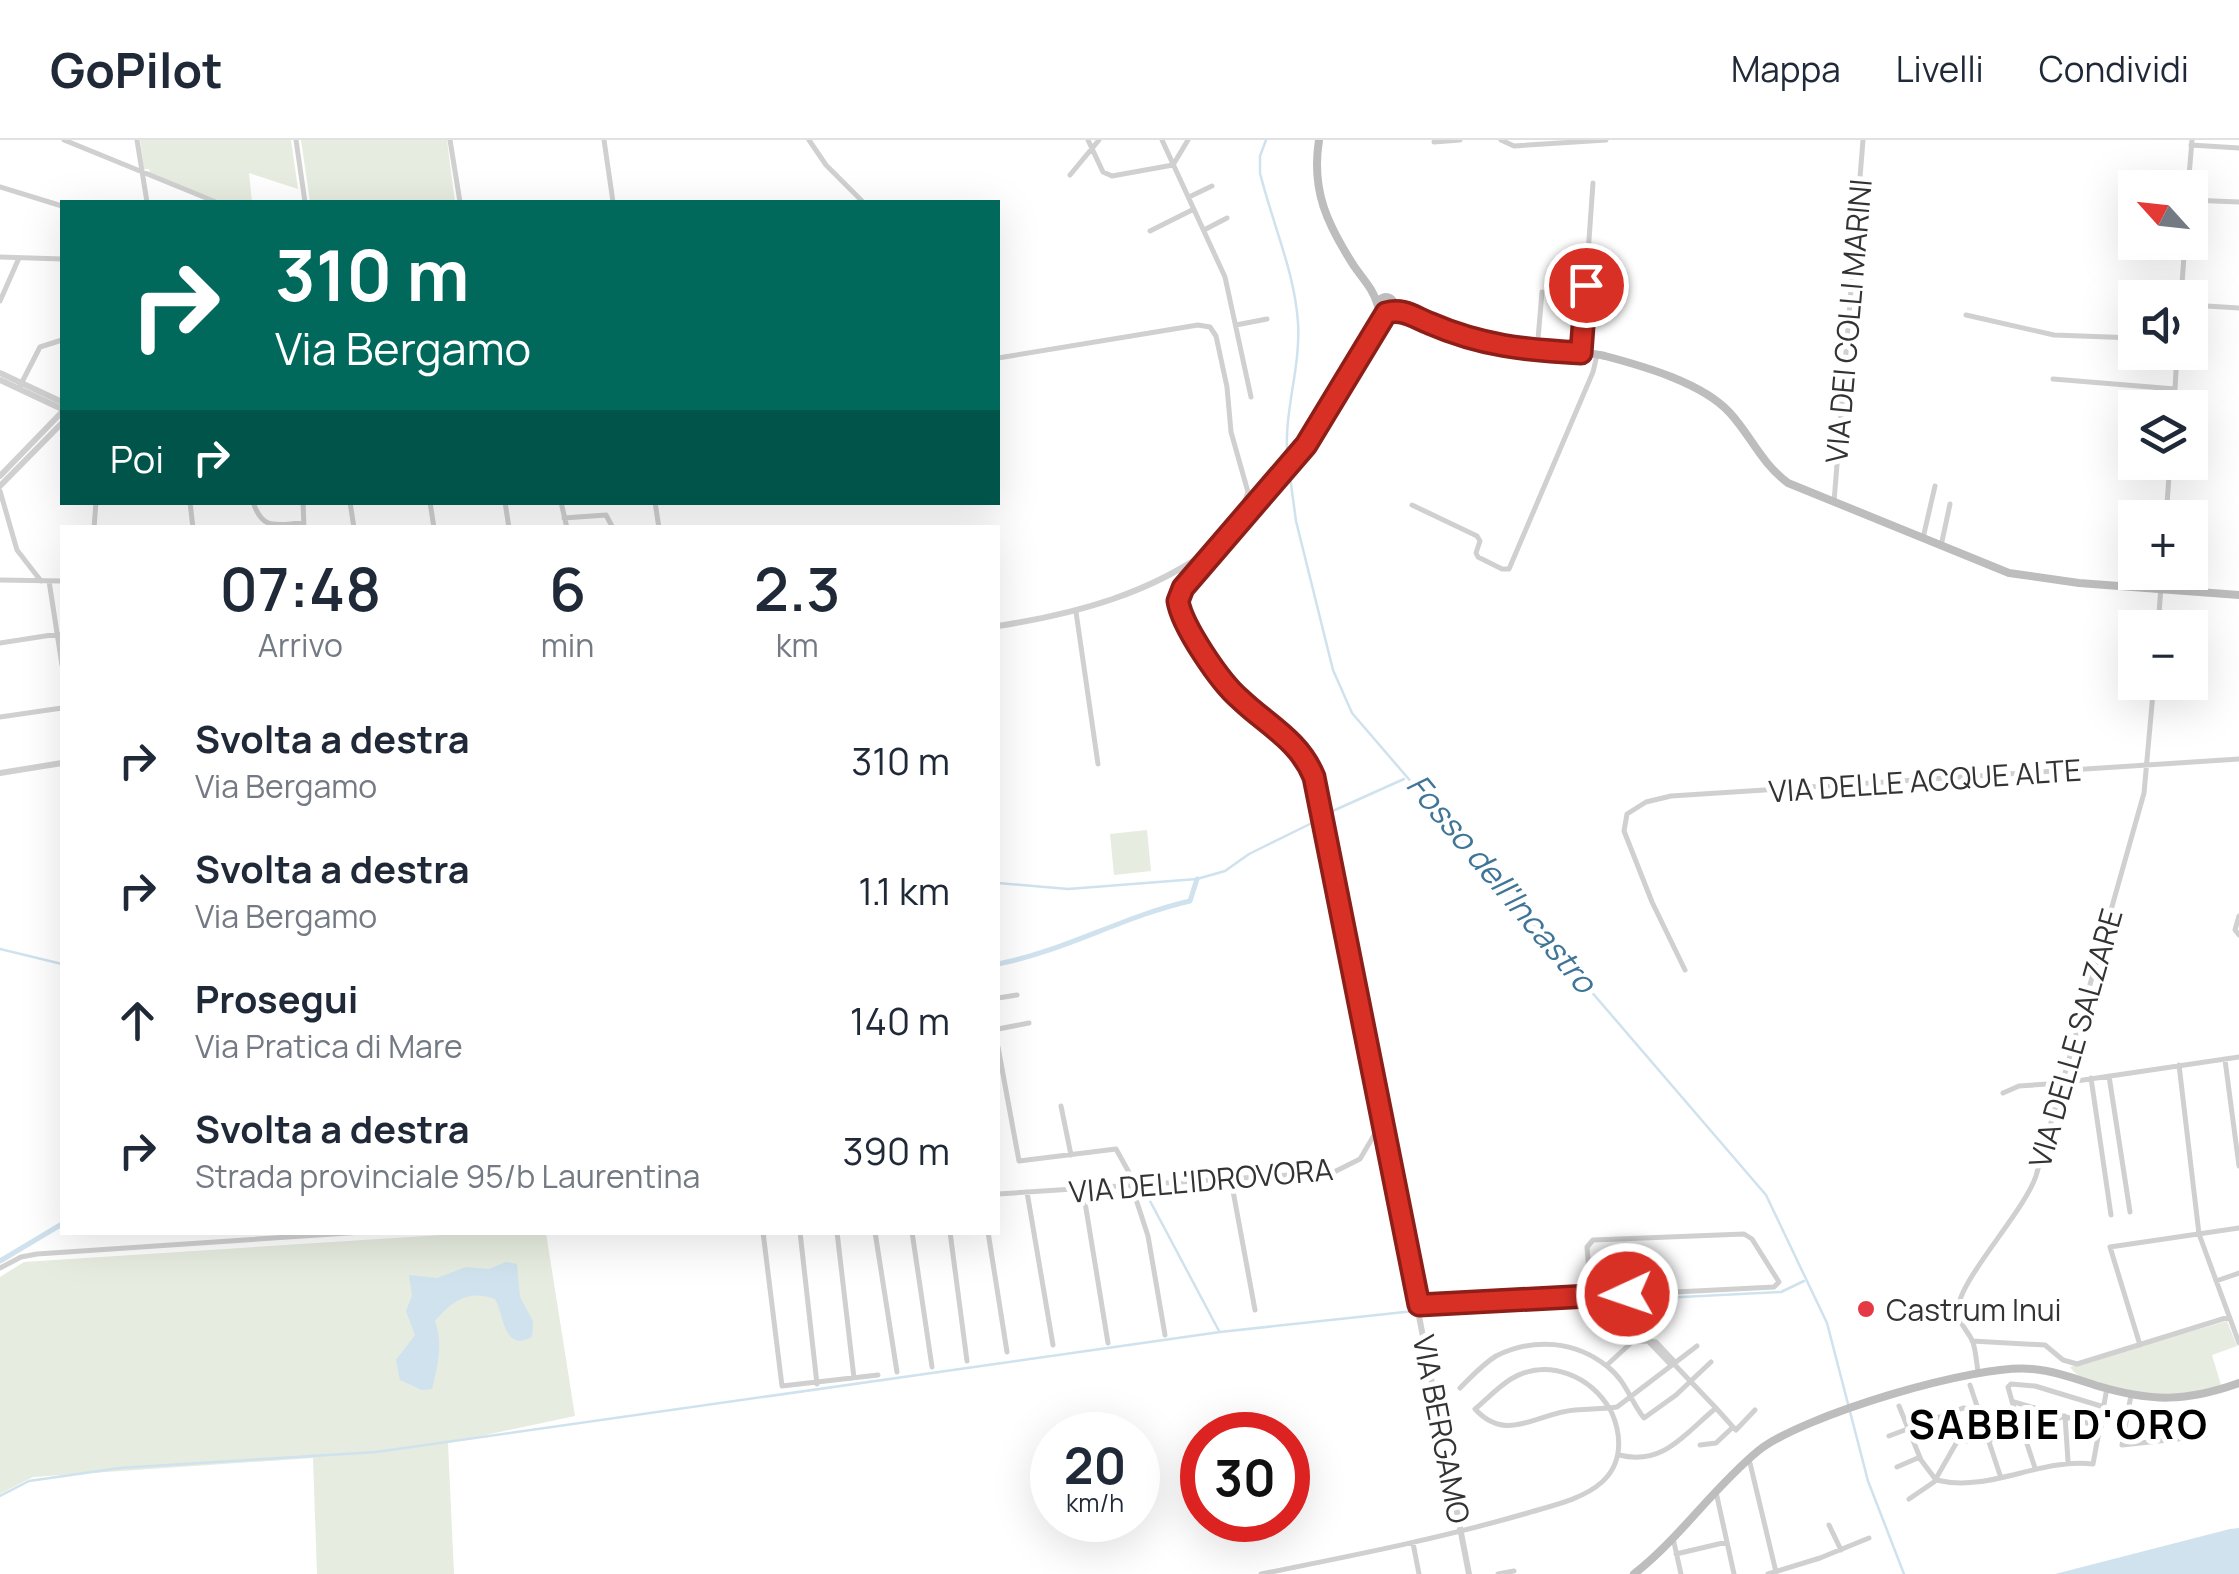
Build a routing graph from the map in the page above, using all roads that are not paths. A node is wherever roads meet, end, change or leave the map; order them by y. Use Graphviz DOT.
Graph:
graph roads {
  1 [pos="64,140"];
  2 [pos="137,140"];
  3 [pos="296,140"];
  4 [pos="450,140"];
  5 [pos="604,140"];
  6 [pos="809,140"];
  7 [pos="1088,140"];
  8 [pos="1099,140"];
  9 [pos="1162,140"];
  10 [pos="1188,140"];
  11 [pos="1319,140"];
  12 [pos="1460,140"];
  13 [pos="1501,140"];
  14 [pos="1606,140"];
  15 [pos="1863,140"];
  16 [pos="1434,142"];
  17 [pos="78,143"];
  18 [pos="2192,143"];
  19 [pos="1092,148"];
  20 [pos="2239,148"];
  21 [pos="1173,164"];
  22 [pos="2190,170"];
  23 [pos="142,173"];
  24 [pos="1070,175"];
  25 [pos="1592,184"];
  26 [pos="1212,186"];
  27 [pos="3,189"];
  28 [pos="1189,197"];
  29 [pos="147,200"];
  30 [pos="211,200"];
  31 [pos="305,200"];
  32 [pos="460,200"];
  33 [pos="613,200"];
  34 [pos="861,200"];
  35 [pos="2208,201"];
  36 [pos="2239,202"];
  37 [pos="60,205"];
  38 [pos="1194,209"];
  39 [pos="1228,218"];
  40 [pos="1204,230"];
  41 [pos="1150,231"];
  42 [pos="0,256"];
  43 [pos="20,257"];
  44 [pos="60,259"];
  45 [pos="1372,291"];
  46 [pos="1542,292"];
  47 [pos="1389,299"];
  48 [pos="0,301"];
  49 [pos="2208,307"];
  50 [pos="2239,308"];
  51 [pos="1404,311"];
  52 [pos="1382,312"];
  53 [pos="1966,315"];
  54 [pos="1267,319"];
  55 [pos="1236,325"];
  56 [pos="2118,337"];
  57 [pos="60,341"];
  58 [pos="1537,351"];
  59 [pos="1581,353"];
  60 [pos="1597,355"];
  61 [pos="1000,358"];
  62 [pos="2177,370"];
  63 [pos="0,377"];
  64 [pos="2053,379"];
  65 [pos="20,386"];
  66 [pos="2175,390"];
  67 [pos="1251,397"];
  68 [pos="60,407"];
  69 [pos="60,410"];
  70 [pos="60,425"];
  71 [pos="0,476"];
  72 [pos="1935,486"];
  73 [pos="0,489"];
  74 [pos="1834,502"];
  75 [pos="1950,504"];
  76 [pos="255,505"];
  77 [pos="562,505"];
  78 [pos="1412,505"];
  79 [pos="564,518"];
  80 [pos="304,525"];
  81 [pos="566,525"];
  82 [pos="612,525"];
  83 [pos="1236,526"];
  84 [pos="1924,538"];
  85 [pos="1942,546"];
  86 [pos="0,580"];
  87 [pos="41,581"];
  88 [pos="50,581"];
  89 [pos="60,581"];
  90 [pos="2118,586"];
  91 [pos="2160,590"];
  92 [pos="2239,596"];
  93 [pos="2159,610"];
  94 [pos="1076,612"];
  95 [pos="1000,626"];
  96 [pos="58,634"];
  97 [pos="0,644"];
  98 [pos="60,650"];
  99 [pos="2153,700"];
  100 [pos="60,708"];
  101 [pos="0,717"];
  102 [pos="2239,760"];
  103 [pos="60,763"];
  104 [pos="1098,764"];
  105 [pos="2148,765"];
  106 [pos="0,773"];
  107 [pos="2239,916"];
  108 [pos="2239,935"];
  109 [pos="1685,970"];
  110 [pos="1017,995"];
  111 [pos="1000,998"];
  112 [pos="1030,1023"];
  113 [pos="1000,1028"];
  114 [pos="2239,1057"];
  115 [pos="1000,1058"];
  116 [pos="2225,1059"];
  117 [pos="2179,1066"];
  118 [pos="2108,1076"];
  119 [pos="2091,1078"];
  120 [pos="2063,1082"];
  121 [pos="2003,1093"];
  122 [pos="1061,1106"];
  123 [pos="1381,1122"];
  124 [pos="1071,1155"];
  125 [pos="2239,1166"];
  126 [pos="1231,1179"];
  127 [pos="1134,1186"];
  128 [pos="1083,1190"];
  129 [pos="1027,1192"];
  130 [pos="1000,1194"];
  131 [pos="2130,1212"];
  132 [pos="2111,1215"];
  133 [pos="2239,1228"];
  134 [pos="2199,1234"];
  135 [pos="319,1235"];
  136 [pos="763,1235"];
  137 [pos="800,1235"];
  138 [pos="837,1235"];
  139 [pos="875,1235"];
  140 [pos="912,1235"];
  141 [pos="950,1235"];
  142 [pos="988,1235"];
  143 [pos="0,1268"];
  144 [pos="2239,1273"];
  145 [pos="2216,1281"];
  146 [pos="1590,1296"];
  147 [pos="1419,1305"];
  148 [pos="1255,1310"];
  149 [pos="2229,1318"];
  150 [pos="2236,1326"];
  151 [pos="1164,1335"];
  152 [pos="1972,1340"];
  153 [pos="1108,1343"];
  154 [pos="2239,1343"];
  155 [pos="1054,1345"];
  156 [pos="2140,1345"];
  157 [pos="1696,1346"];
  158 [pos="1007,1352"];
  159 [pos="967,1361"];
  160 [pos="1711,1362"];
  161 [pos="1673,1364"];
  162 [pos="1607,1366"];
  163 [pos="932,1367"];
  164 [pos="1978,1371"];
  165 [pos="896,1372"];
  166 [pos="878,1375"];
  167 [pos="854,1380"];
  168 [pos="1690,1382"];
  169 [pos="2239,1383"];
  170 [pos="817,1384"];
  171 [pos="1970,1385"];
  172 [pos="1460,1388"];
  173 [pos="2107,1388"];
  174 [pos="2131,1395"];
  175 [pos="1634,1396"];
  176 [pos="2014,1402"];
  177 [pos="1899,1406"];
  178 [pos="2104,1407"];
  179 [pos="1610,1408"];
  180 [pos="1716,1408"];
  181 [pos="1977,1409"];
  182 [pos="1755,1410"];
  183 [pos="1943,1416"];
  184 [pos="2065,1416"];
  185 [pos="1733,1427"];
  186 [pos="2101,1427"];
  187 [pos="1908,1428"];
  188 [pos="2022,1430"];
  189 [pos="2008,1434"];
  190 [pos="1889,1436"];
  191 [pos="2205,1436"];
  192 [pos="1958,1440"];
  193 [pos="1989,1441"];
  194 [pos="1700,1445"];
  195 [pos="1618,1455"];
  196 [pos="1920,1458"];
  197 [pos="1748,1459"];
  198 [pos="2068,1462"];
  199 [pos="1897,1467"];
  200 [pos="2034,1468"];
  201 [pos="2001,1478"];
  202 [pos="1936,1480"];
  203 [pos="1716,1492"];
  204 [pos="1909,1499"];
  205 [pos="1829,1525"];
  206 [pos="1461,1532"];
  207 [pos="1672,1538"];
  208 [pos="1870,1538"];
  209 [pos="1412,1542"];
  210 [pos="1727,1542"];
  211 [pos="1841,1550"];
  212 [pos="1676,1554"];
  213 [pos="1322,1561"];
  214 [pos="1514,1571"];
  215 [pos="1772,1573"];
  216 [pos="1262,1574"];
  217 [pos="1324,1574"];
  218 [pos="1419,1574"];
  219 [pos="1469,1574"];
  220 [pos="1498,1574"];
  221 [pos="1634,1574"];
  222 [pos="1681,1574"];
  223 [pos="1734,1574"];
  1 -- 17 [label="street"];
  2 -- 23 [label="street"];
  3 -- 31 [label="street"];
  4 -- 32 [label="street"];
  5 -- 33 [label="street"];
  6 -- 34 [label="street"];
  7 -- 19 [label="street"];
  8 -- 19 [label="street"];
  9 -- 21 [label="street"];
  10 -- 21 [label="street"];
  11 -- 45 [label="main road"];
  12 -- 16 [label="street"];
  13 -- 14 [label="street"];
  15 -- 74 [label="street, VIA DEI COLLI MARINI"];
  17 -- 23 [label="street"];
  18 -- 20 [label="street"];
  18 -- 22 [label="street"];
  19 -- 21 [label="street"];
  19 -- 24 [label="street"];
  21 -- 28 [label="street"];
  23 -- 29 [label="street"];
  23 -- 30 [label="street"];
  25 -- 59 [label="street"];
  26 -- 28 [label="street"];
  27 -- 37 [label="street"];
  28 -- 38 [label="street"];
  35 -- 36 [label="street"];
  38 -- 40 [label="street"];
  38 -- 41 [label="street"];
  39 -- 40 [label="street"];
  40 -- 55 [label="street"];
  42 -- 43 [label="street"];
  43 -- 44 [label="street"];
  43 -- 48 [label="street"];
  45 -- 47 [label="main road"];
  45 -- 52 [label="main road"];
  46 -- 58 [label="street"];
  47 -- 51 [label="main road"];
  47 -- 52 [label="main road"];
  47 -- 52 [label="main road"];
  49 -- 50 [label="street"];
  51 -- 52 [label="main road"];
  51 -- 58 [label="main road"];
  52 -- 83 [label="street"];
  53 -- 56 [label="street"];
  54 -- 55 [label="street"];
  55 -- 67 [label="street"];
  57 -- 65 [label="street"];
  58 -- 59 [label="main road"];
  59 -- 60 [label="main road"];
  60 -- 74 [label="main road"];
  60 -- 78 [label="street"];
  61 -- 83 [label="street"];
  62 -- 66 [label="street"];
  63 -- 65 [label="street"];
  64 -- 66 [label="street"];
  65 -- 68 [label="street"];
  69 -- 71 [label="street"];
  70 -- 73 [label="street"];
  72 -- 84 [label="street"];
  73 -- 87 [label="street"];
  74 -- 84 [label="main road"];
  75 -- 85 [label="street"];
  76 -- 80 [label="street"];
  77 -- 79 [label="street"];
  79 -- 81 [label="street"];
  79 -- 82 [label="street"];
  83 -- 94 [label="street"];
  83 -- 123 [label="street, VIA BERGAMO"];
  84 -- 85 [label="main road"];
  85 -- 90 [label="main road"];
  86 -- 87 [label="street"];
  87 -- 88 [label="street"];
  88 -- 89 [label="street"];
  88 -- 96 [label="street"];
  91 -- 92 [label="main road"];
  91 -- 93 [label="street"];
  94 -- 95 [label="street"];
  94 -- 104 [label="street"];
  96 -- 97 [label="street"];
  96 -- 98 [label="street"];
  99 -- 105 [label="street, VIA DELLE SALZARE"];
  100 -- 101 [label="street"];
  102 -- 105 [label="street, VIA DELLE ACQUE ALTE"];
  103 -- 106 [label="street"];
  105 -- 109 [label="street, VIA DELLE ACQUE ALTE"];
  105 -- 120 [label="street, VIA DELLE SALZARE"];
  107 -- 108 [label="street"];
  110 -- 111 [label="street"];
  112 -- 113 [label="street"];
  114 -- 116 [label="street"];
  115 -- 124 [label="street"];
  116 -- 117 [label="street"];
  116 -- 125 [label="street"];
  117 -- 118 [label="street"];
  117 -- 134 [label="street"];
  118 -- 119 [label="street"];
  118 -- 131 [label="street"];
  119 -- 120 [label="street"];
  119 -- 132 [label="street"];
  120 -- 121 [label="street"];
  120 -- 152 [label="street, VIA DELLE SALZARE"];
  122 -- 124 [label="street"];
  123 -- 126 [label="street, VIA DELL'IDROVORA"];
  123 -- 147 [label="street, VIA BERGAMO"];
  124 -- 127 [label="street"];
  126 -- 127 [label="street, VIA DELL'IDROVORA"];
  126 -- 148 [label="street"];
  127 -- 128 [label="street, VIA DELL'IDROVORA"];
  127 -- 151 [label="street"];
  128 -- 129 [label="street, VIA DELL'IDROVORA"];
  128 -- 153 [label="street"];
  129 -- 130 [label="street, VIA DELL'IDROVORA"];
  129 -- 155 [label="street"];
  133 -- 134 [label="street"];
  134 -- 145 [label="street"];
  134 -- 156 [label="street"];
  135 -- 143 [label="street"];
  136 -- 170 [label="street"];
  137 -- 170 [label="street"];
  138 -- 167 [label="street"];
  139 -- 165 [label="street"];
  140 -- 163 [label="street"];
  141 -- 159 [label="street"];
  142 -- 158 [label="street"];
  144 -- 145 [label="street"];
  145 -- 149 [label="street"];
  146 -- 146 [label="street"];
  146 -- 147 [label="street"];
  147 -- 206 [label="street, VIA BERGAMO"];
  149 -- 150 [label="street"];
  149 -- 156 [label="street"];
  150 -- 154 [label="street"];
  152 -- 156 [label="street"];
  152 -- 164 [label="street, VIA DELLE SALZARE"];
  157 -- 161 [label="street"];
  160 -- 168 [label="street"];
  161 -- 162 [label="street"];
  161 -- 168 [label="street"];
  161 -- 175 [label="street"];
  162 -- 172 [label="street"];
  162 -- 175 [label="street"];
  164 -- 173 [label="main road"];
  164 -- 197 [label="main road"];
  166 -- 167 [label="street"];
  167 -- 170 [label="street"];
  168 -- 175 [label="street"];
  168 -- 180 [label="street"];
  169 -- 174 [label="main road"];
  171 -- 181 [label="street"];
  173 -- 174 [label="main road"];
  173 -- 178 [label="street"];
  174 -- 191 [label="street"];
  175 -- 179 [label="street"];
  176 -- 178 [label="street"];
  176 -- 184 [label="street"];
  176 -- 189 [label="street"];
  177 -- 187 [label="street"];
  178 -- 186 [label="street"];
  179 -- 179 [label="street"];
  179 -- 195 [label="street"];
  180 -- 185 [label="street"];
  180 -- 195 [label="street"];
  181 -- 183 [label="street"];
  181 -- 193 [label="street"];
  182 -- 185 [label="street"];
  183 -- 187 [label="street"];
  183 -- 192 [label="street"];
  184 -- 186 [label="street"];
  184 -- 188 [label="street"];
  184 -- 198 [label="street"];
  185 -- 194 [label="street"];
  186 -- 198 [label="street"];
  187 -- 190 [label="street"];
  187 -- 196 [label="street"];
  188 -- 189 [label="street"];
  188 -- 200 [label="street"];
  189 -- 193 [label="street"];
  192 -- 193 [label="street"];
  192 -- 202 [label="street"];
  193 -- 201 [label="street"];
  195 -- 206 [label="street"];
  196 -- 199 [label="street"];
  196 -- 202 [label="street"];
  197 -- 203 [label="main road"];
  197 -- 215 [label="street"];
  198 -- 200 [label="street"];
  200 -- 201 [label="street"];
  201 -- 202 [label="street"];
  202 -- 204 [label="street"];
  203 -- 207 [label="main road"];
  203 -- 210 [label="street"];
  205 -- 211 [label="street"];
  206 -- 209 [label="street"];
  206 -- 219 [label="street, VIA BERGAMO"];
  207 -- 212 [label="street"];
  207 -- 221 [label="main road"];
  208 -- 211 [label="street"];
  209 -- 213 [label="street"];
  209 -- 218 [label="street"];
  210 -- 212 [label="street"];
  210 -- 223 [label="street"];
  211 -- 215 [label="street"];
  212 -- 222 [label="street"];
  213 -- 216 [label="street"];
  213 -- 217 [label="street"];
  214 -- 220 [label="street"];
}
